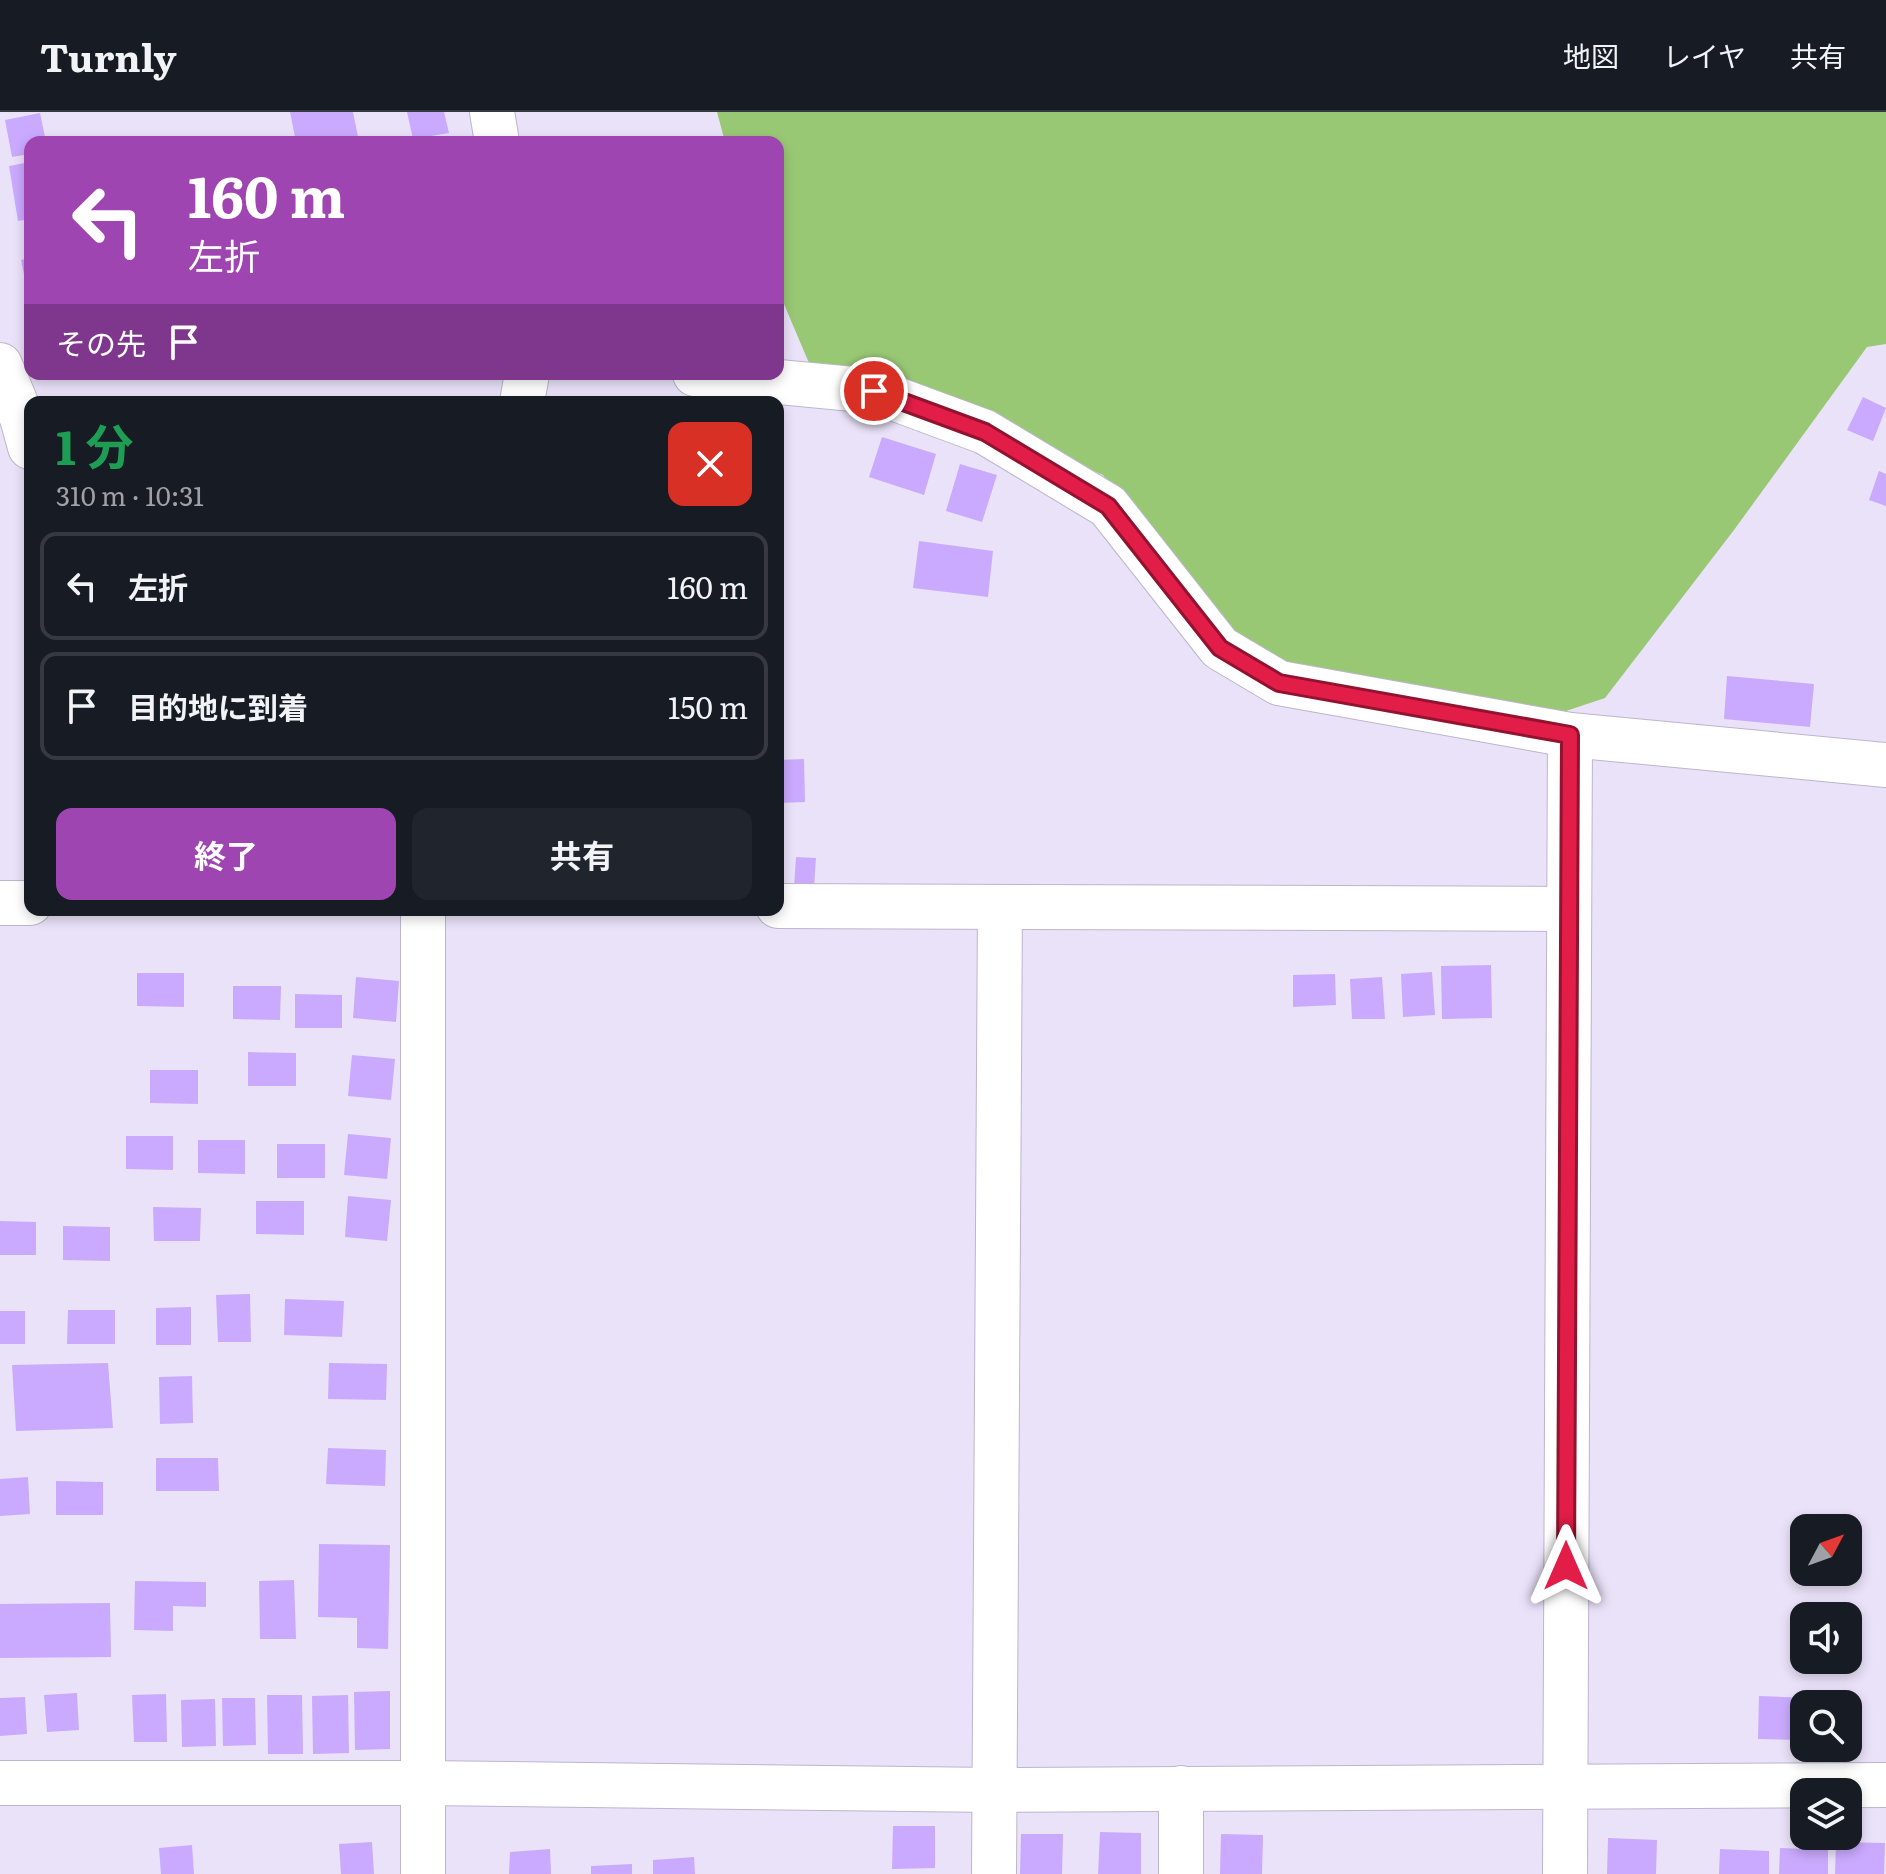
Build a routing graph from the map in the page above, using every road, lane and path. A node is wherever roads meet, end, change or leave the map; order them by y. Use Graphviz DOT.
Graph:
graph roads {
  1 [pos="492,112"];
  2 [pos="496,136"];
  3 [pos="0,365"];
  4 [pos="758,380"];
  5 [pos="24,425"];
  6 [pos="1570,735"];
  7 [pos="1886,765"];
  8 [pos="0,903"];
  9 [pos="24,903"];
  10 [pos="784,906"];
  11 [pos="1000,907"];
  12 [pos="1569,909"];
  13 [pos="423,916"];
  14 [pos="0,1783"];
  15 [pos="422,1783"];
  16 [pos="1886,1785"];
  17 [pos="1566,1786"];
  18 [pos="1181,1788"];
  19 [pos="994,1790"];
  20 [pos="423,1874"];
  21 [pos="994,1874"];
  22 [pos="1181,1874"];
  23 [pos="1565,1874"];
  1 -- 2 [label="street"];
  3 -- 5 [label="street"];
  4 -- 6 [label="street"];
  6 -- 7 [label="street"];
  6 -- 12 [label="street"];
  8 -- 9 [label="street"];
  10 -- 11 [label="street"];
  11 -- 12 [label="street"];
  11 -- 19 [label="street"];
  12 -- 17 [label="street"];
  13 -- 15 [label="street"];
  14 -- 15 [label="street"];
  15 -- 19 [label="street"];
  15 -- 20 [label="street"];
  16 -- 17 [label="street"];
  17 -- 18 [label="street"];
  17 -- 23 [label="street"];
  18 -- 19 [label="street"];
  18 -- 22 [label="street"];
  19 -- 21 [label="street"];
}
